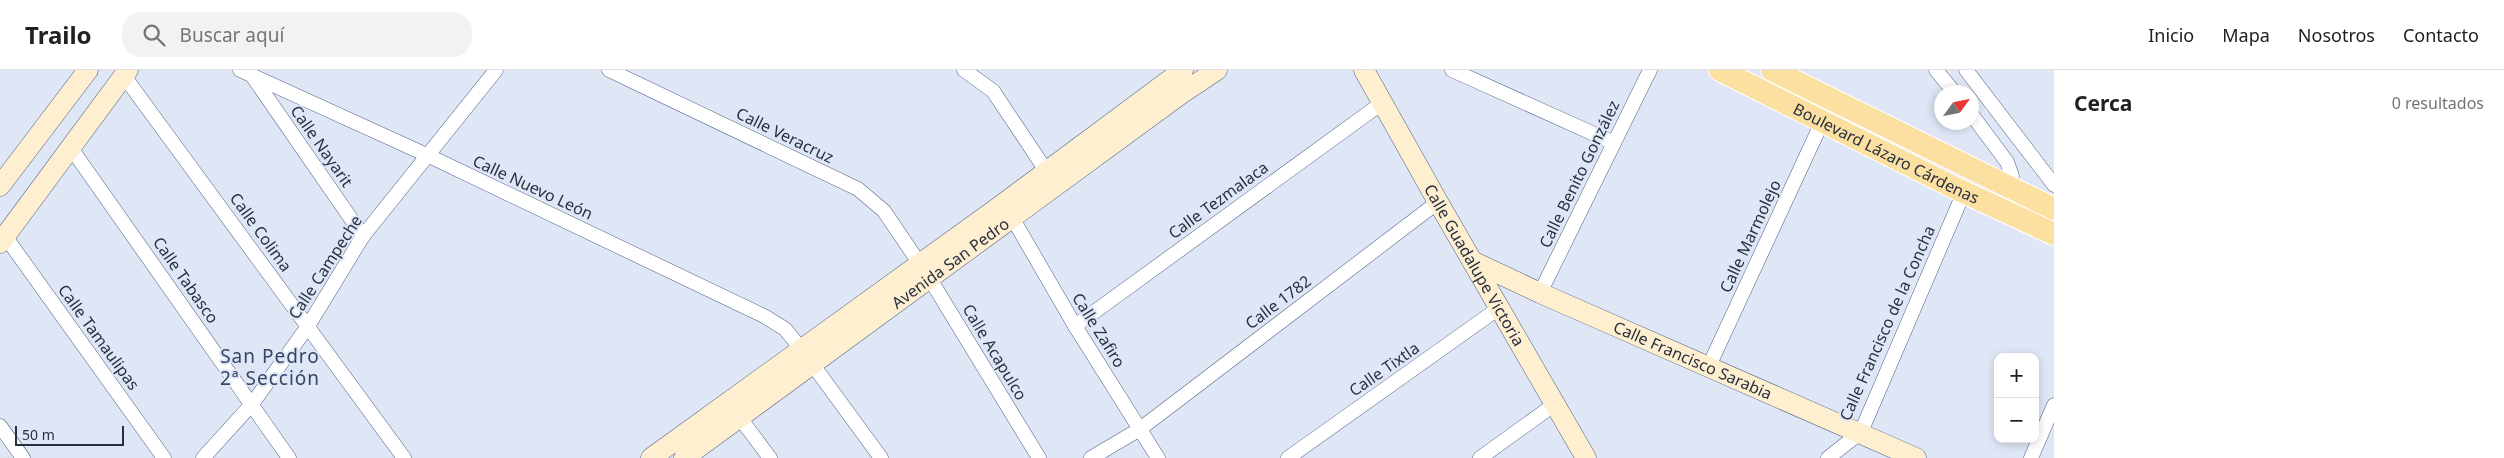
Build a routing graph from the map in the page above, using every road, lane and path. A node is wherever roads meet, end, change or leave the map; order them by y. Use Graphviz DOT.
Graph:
graph roads {
  1 [pos="88,70"];
  2 [pos="496,70"];
  3 [pos="609,70"];
  4 [pos="964,70"];
  5 [pos="1218,70"];
  6 [pos="1364,70"];
  7 [pos="1452,70"];
  8 [pos="1650,70"];
  9 [pos="1720,70"];
  10 [pos="1772,70"];
  11 [pos="1936,70"];
  12 [pos="1966,70"];
  13 [pos="126,73"];
  14 [pos="246,73"];
  15 [pos="1175,78"];
  16 [pos="1948,85"];
  17 [pos="1382,103"];
  18 [pos="1823,120"];
  19 [pos="1979,125"];
  20 [pos="1614,143"];
  21 [pos="71,148"];
  22 [pos="429,156"];
  23 [pos="1047,172"];
  24 [pos="0,186"];
  25 [pos="2008,186"];
  26 [pos="2054,186"];
  27 [pos="1964,192"];
  28 [pos="1438,202"];
  29 [pos="2054,209"];
  30 [pos="1013,219"];
  31 [pos="2054,234"];
  32 [pos="363,236"];
  33 [pos="3,240"];
  34 [pos="1472,261"];
  35 [pos="924,272"];
  36 [pos="1540,293"];
  37 [pos="1499,308"];
  38 [pos="308,326"];
  39 [pos="1075,326"];
  40 [pos="808,357"];
  41 [pos="1709,366"];
  42 [pos="252,404"];
  43 [pos="1555,404"];
  44 [pos="2054,405"];
  45 [pos="740,418"];
  46 [pos="0,426"];
  47 [pos="1140,429"];
  48 [pos="1860,432"];
  49 [pos="23,458"];
  50 [pos="164,458"];
  51 [pos="203,458"];
  52 [pos="289,458"];
  53 [pos="404,458"];
  54 [pos="651,458"];
  55 [pos="684,458"];
  56 [pos="770,458"];
  57 [pos="881,458"];
  58 [pos="1039,458"];
  59 [pos="1091,458"];
  60 [pos="1158,458"];
  61 [pos="1288,458"];
  62 [pos="1480,458"];
  63 [pos="1586,458"];
  64 [pos="1828,458"];
  65 [pos="1916,458"];
  66 [pos="2031,458"];
  1 -- 24 [label="street"];
  2 -- 22 [label="street, Calle Campeche"];
  3 -- 35 [label="street, Calle Veracruz"];
  4 -- 23 [label="street"];
  5 -- 15 [label="street, Avenida San Pedro"];
  6 -- 17 [label="street, Calle Guadalupe Victoria"];
  7 -- 20 [label="street"];
  8 -- 20 [label="street, Calle Benito González"];
  9 -- 18 [label="main road, Boulevard Lázaro Cárdenas"];
  10 -- 25 [label="main road, Boulevard Lázaro Cárdenas"];
  11 -- 16 [label="street"];
  12 -- 26 [label="street"];
  13 -- 21 [label="street"];
  13 -- 38 [label="street, Calle Colima"];
  14 -- 22 [label="street, Calle Nuevo León"];
  14 -- 32 [label="street, Calle Nayarit"];
  15 -- 23 [label="street, Avenida San Pedro"];
  15 -- 30 [label="street, Avenida San Pedro"];
  17 -- 28 [label="street, Calle Guadalupe Victoria"];
  17 -- 39 [label="street, Calle Tezmalaca"];
  18 -- 27 [label="main road, Boulevard Lázaro Cárdenas"];
  18 -- 41 [label="street, Calle Marmolejo"];
  19 -- 25 [label="street"];
  20 -- 36 [label="street, Calle Benito González"];
  21 -- 33 [label="street"];
  21 -- 42 [label="street, Calle Tabasco"];
  22 -- 32 [label="street, Calle Campeche"];
  22 -- 40 [label="street, Calle Nuevo León"];
  23 -- 35 [label="street, Avenida San Pedro"];
  25 -- 29 [label="main road, Boulevard Lázaro Cárdenas"];
  27 -- 31 [label="main road, Boulevard Lázaro Cárdenas"];
  27 -- 48 [label="street, Calle Francisco de la Concha"];
  28 -- 34 [label="street, Calle Guadalupe Victoria"];
  28 -- 47 [label="street, Calle 1782"];
  30 -- 35 [label="street, Avenida San Pedro"];
  30 -- 39 [label="street, Calle Zafiro"];
  32 -- 38 [label="street, Calle Campeche"];
  33 -- 50 [label="street, Calle Tamaulipas"];
  34 -- 36 [label="street, Calle Francisco Sarabia"];
  34 -- 37 [label="street, Calle Guadalupe Victoria"];
  35 -- 40 [label="street, Avenida San Pedro"];
  35 -- 58 [label="street, Calle Acapulco"];
  36 -- 41 [label="street, Calle Francisco Sarabia"];
  37 -- 43 [label="street, Calle Guadalupe Victoria"];
  37 -- 61 [label="street, Calle Tixtla"];
  38 -- 42 [label="street, Calle Campeche"];
  38 -- 53 [label="street, Calle Colima"];
  39 -- 47 [label="street, Calle Zafiro"];
  40 -- 45 [label="street, Avenida San Pedro"];
  40 -- 54 [label="street, Avenida San Pedro"];
  40 -- 57 [label="street, Calle Nuevo León"];
  41 -- 48 [label="street, Calle Francisco Sarabia"];
  42 -- 51 [label="street, Calle Campeche"];
  42 -- 52 [label="street, Calle Tabasco"];
  43 -- 62 [label="street"];
  43 -- 63 [label="street, Calle Guadalupe Victoria"];
  44 -- 66 [label="street"];
  45 -- 55 [label="street, Avenida San Pedro"];
  45 -- 56 [label="street"];
  46 -- 49 [label="street"];
  47 -- 59 [label="street, Calle 1782"];
  47 -- 60 [label="street, Calle Zafiro"];
  48 -- 64 [label="street, Calle Francisco de la Concha"];
  48 -- 65 [label="street, Calle Francisco Sarabia"];
}
